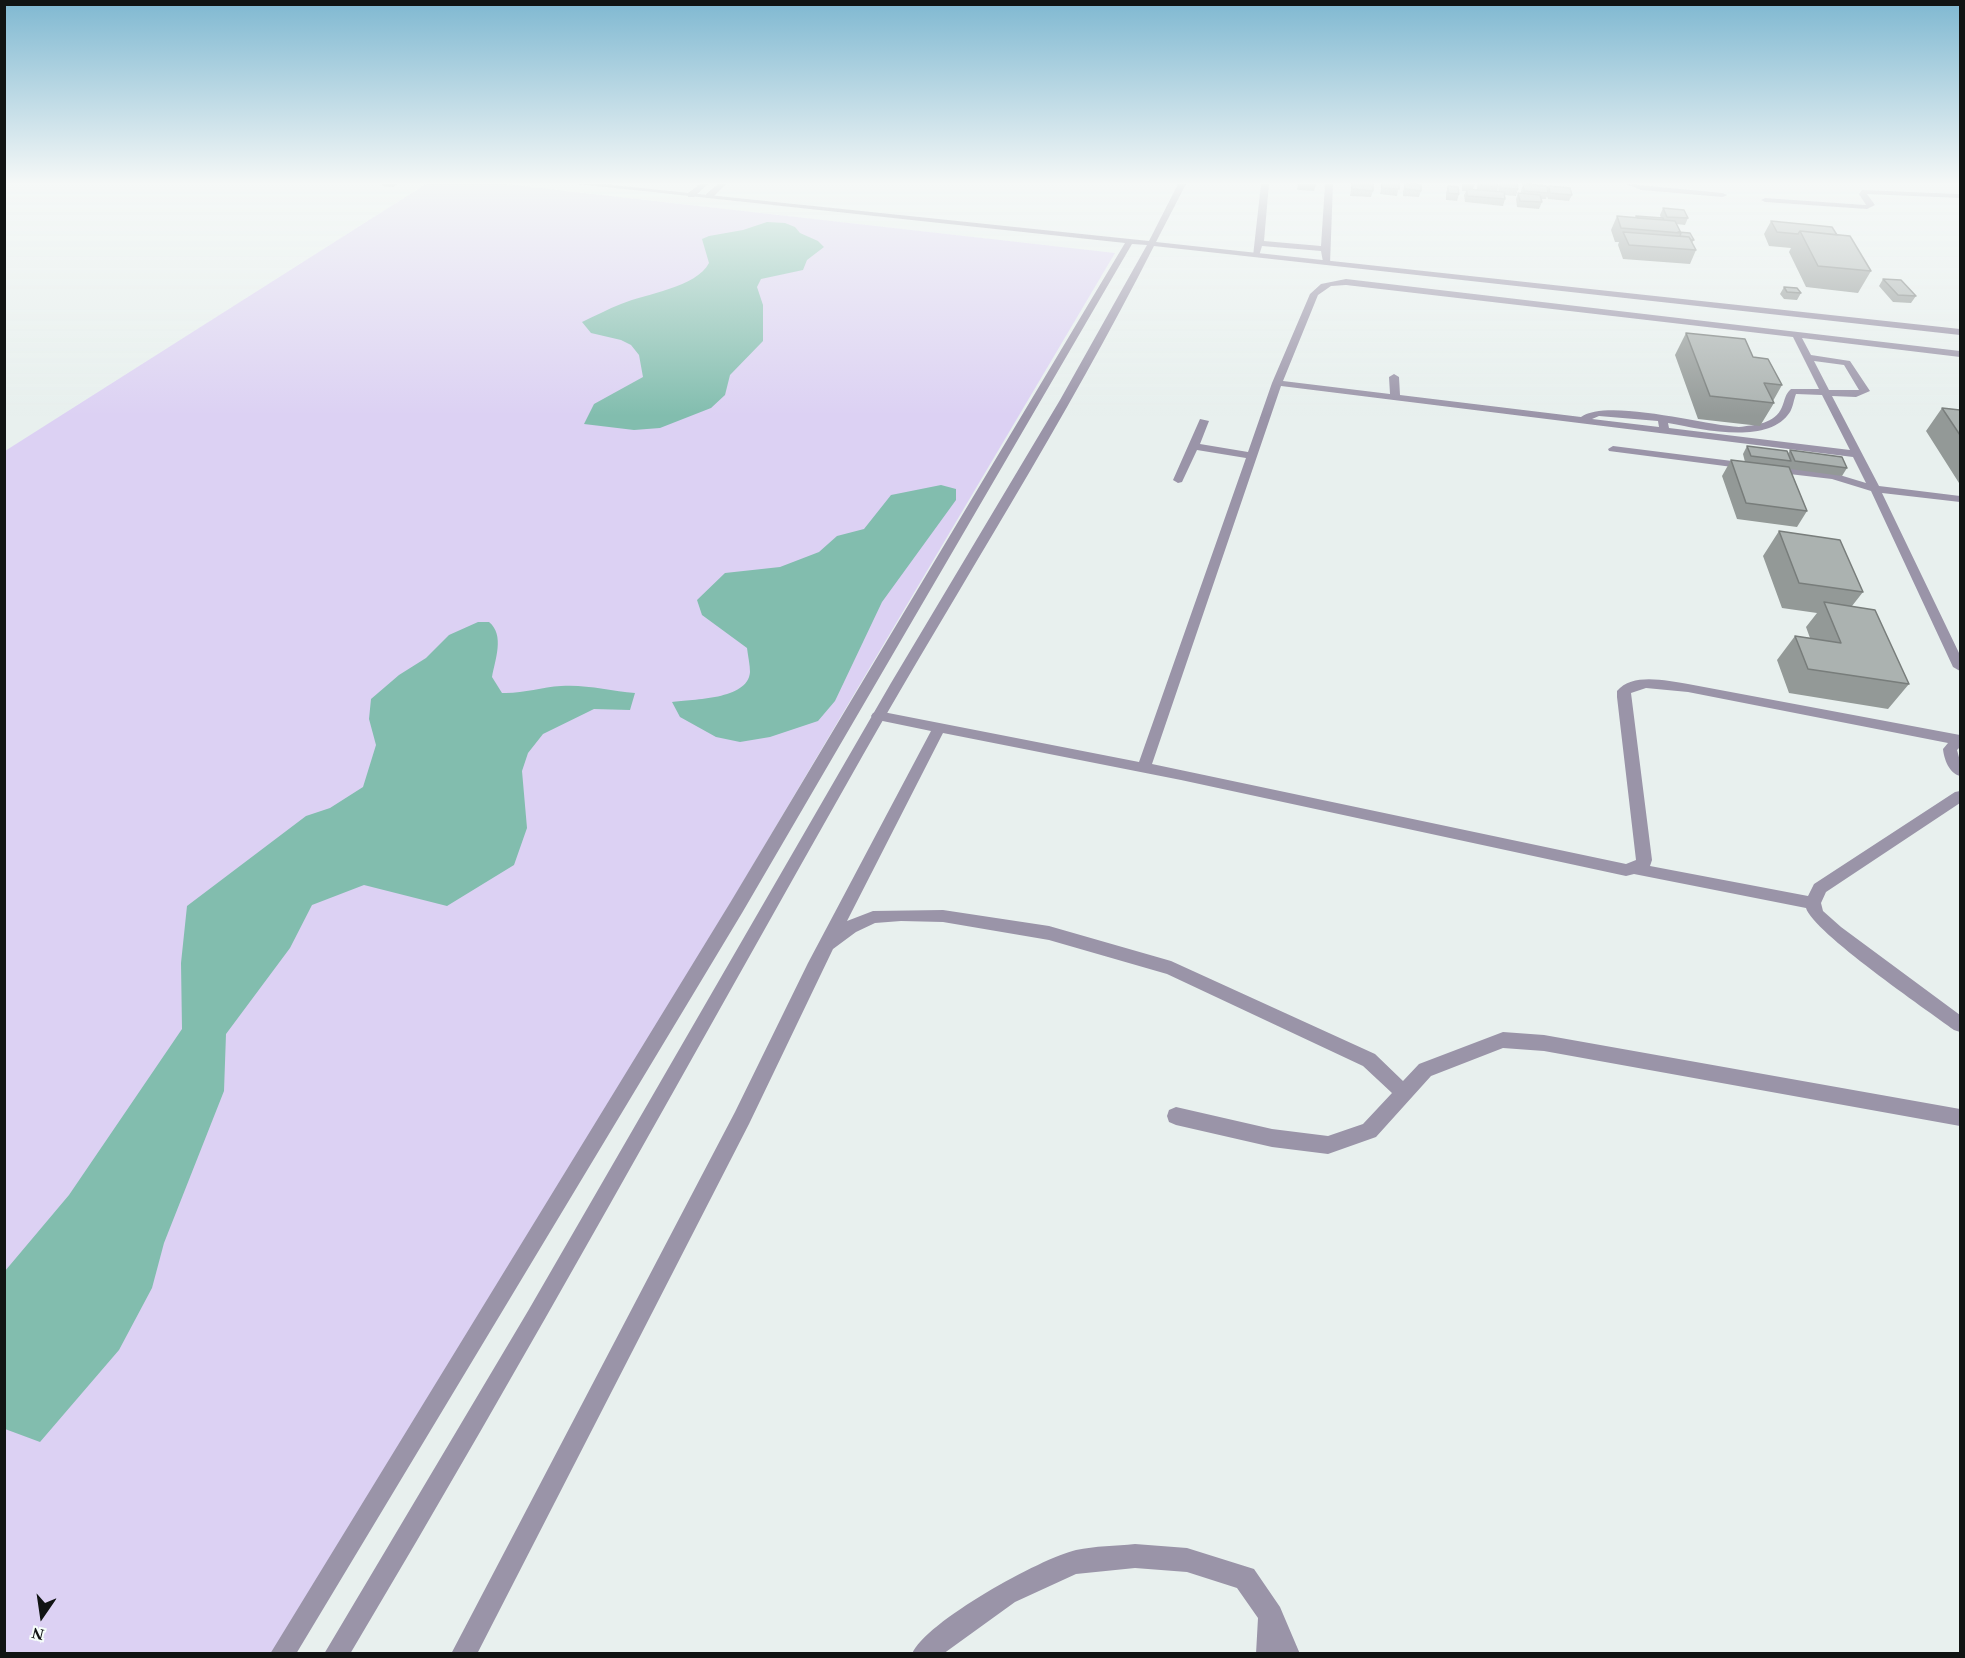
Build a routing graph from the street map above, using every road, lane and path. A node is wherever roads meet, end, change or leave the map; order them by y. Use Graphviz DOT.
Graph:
graph roads {
  1 [pos="1118,261"];
  2 [pos="1143,261"];
  3 [pos="1321,261"];
  4 [pos="1327,262"];
  5 [pos="1960,332"];
  6 [pos="1796,335"];
  7 [pos="1960,354"];
  8 [pos="1808,357"];
  9 [pos="1394,377"];
  10 [pos="1276,383"];
  11 [pos="1824,391"];
  12 [pos="1395,398"];
  13 [pos="1663,419"];
  14 [pos="1204,421"];
  15 [pos="1586,422"];
  16 [pos="1665,431"];
  17 [pos="1194,446"];
  18 [pos="1613,449"];
  19 [pos="1857,454"];
  20 [pos="1253,456"];
  21 [pos="1178,480"];
  22 [pos="1875,489"];
  23 [pos="1960,499"];
  24 [pos="1960,667"];
  25 [pos="878,716"];
  26 [pos="939,728"];
  27 [pos="1959,740"];
  28 [pos="1144,768"];
  29 [pos="1960,771"];
  30 [pos="1960,796"];
  31 [pos="1636,869"];
  32 [pos="1813,903"];
  33 [pos="827,944"];
  34 [pos="1960,1024"];
  35 [pos="1403,1092"];
  36 [pos="1176,1116"];
  37 [pos="1960,1118"];
  38 [pos="1271,1616"];
  39 [pos="282,1653"];
  40 [pos="336,1653"];
  41 [pos="463,1653"];
  42 [pos="924,1653"];
  43 [pos="1268,1653"];
  44 [pos="1287,1653"];
  1 -- 39 [label="street"];
  2 -- 25 [label="street"];
  3 -- 4 [label="street"];
  4 -- 5 [label="street"];
  6 -- 7 [label="street"];
  6 -- 8 [label="street"];
  6 -- 10 [label="street"];
  8 -- 11 [label="street"];
  8 -- 11 [label="street"];
  9 -- 12 [label="street"];
  10 -- 12 [label="street"];
  10 -- 20 [label="street"];
  11 -- 13 [label="street"];
  11 -- 19 [label="street"];
  12 -- 15 [label="street"];
  13 -- 15 [label="street"];
  13 -- 16 [label="street"];
  14 -- 17 [label="street"];
  15 -- 16 [label="street"];
  16 -- 19 [label="street"];
  17 -- 20 [label="street"];
  17 -- 21 [label="street"];
  18 -- 22 [label="street"];
  19 -- 22 [label="street"];
  20 -- 28 [label="street"];
  22 -- 23 [label="street"];
  22 -- 24 [label="street"];
  25 -- 26 [label="street"];
  25 -- 40 [label="street"];
  26 -- 28 [label="street"];
  26 -- 33 [label="street"];
  27 -- 29 [label="street"];
  27 -- 31 [label="street"];
  28 -- 31 [label="street"];
  30 -- 32 [label="street"];
  31 -- 32 [label="street"];
  32 -- 34 [label="street"];
  33 -- 35 [label="street"];
  33 -- 41 [label="street"];
  35 -- 36 [label="street"];
  35 -- 37 [label="street"];
  38 -- 42 [label="street"];
  38 -- 43 [label="street"];
  38 -- 44 [label="street"];
}
